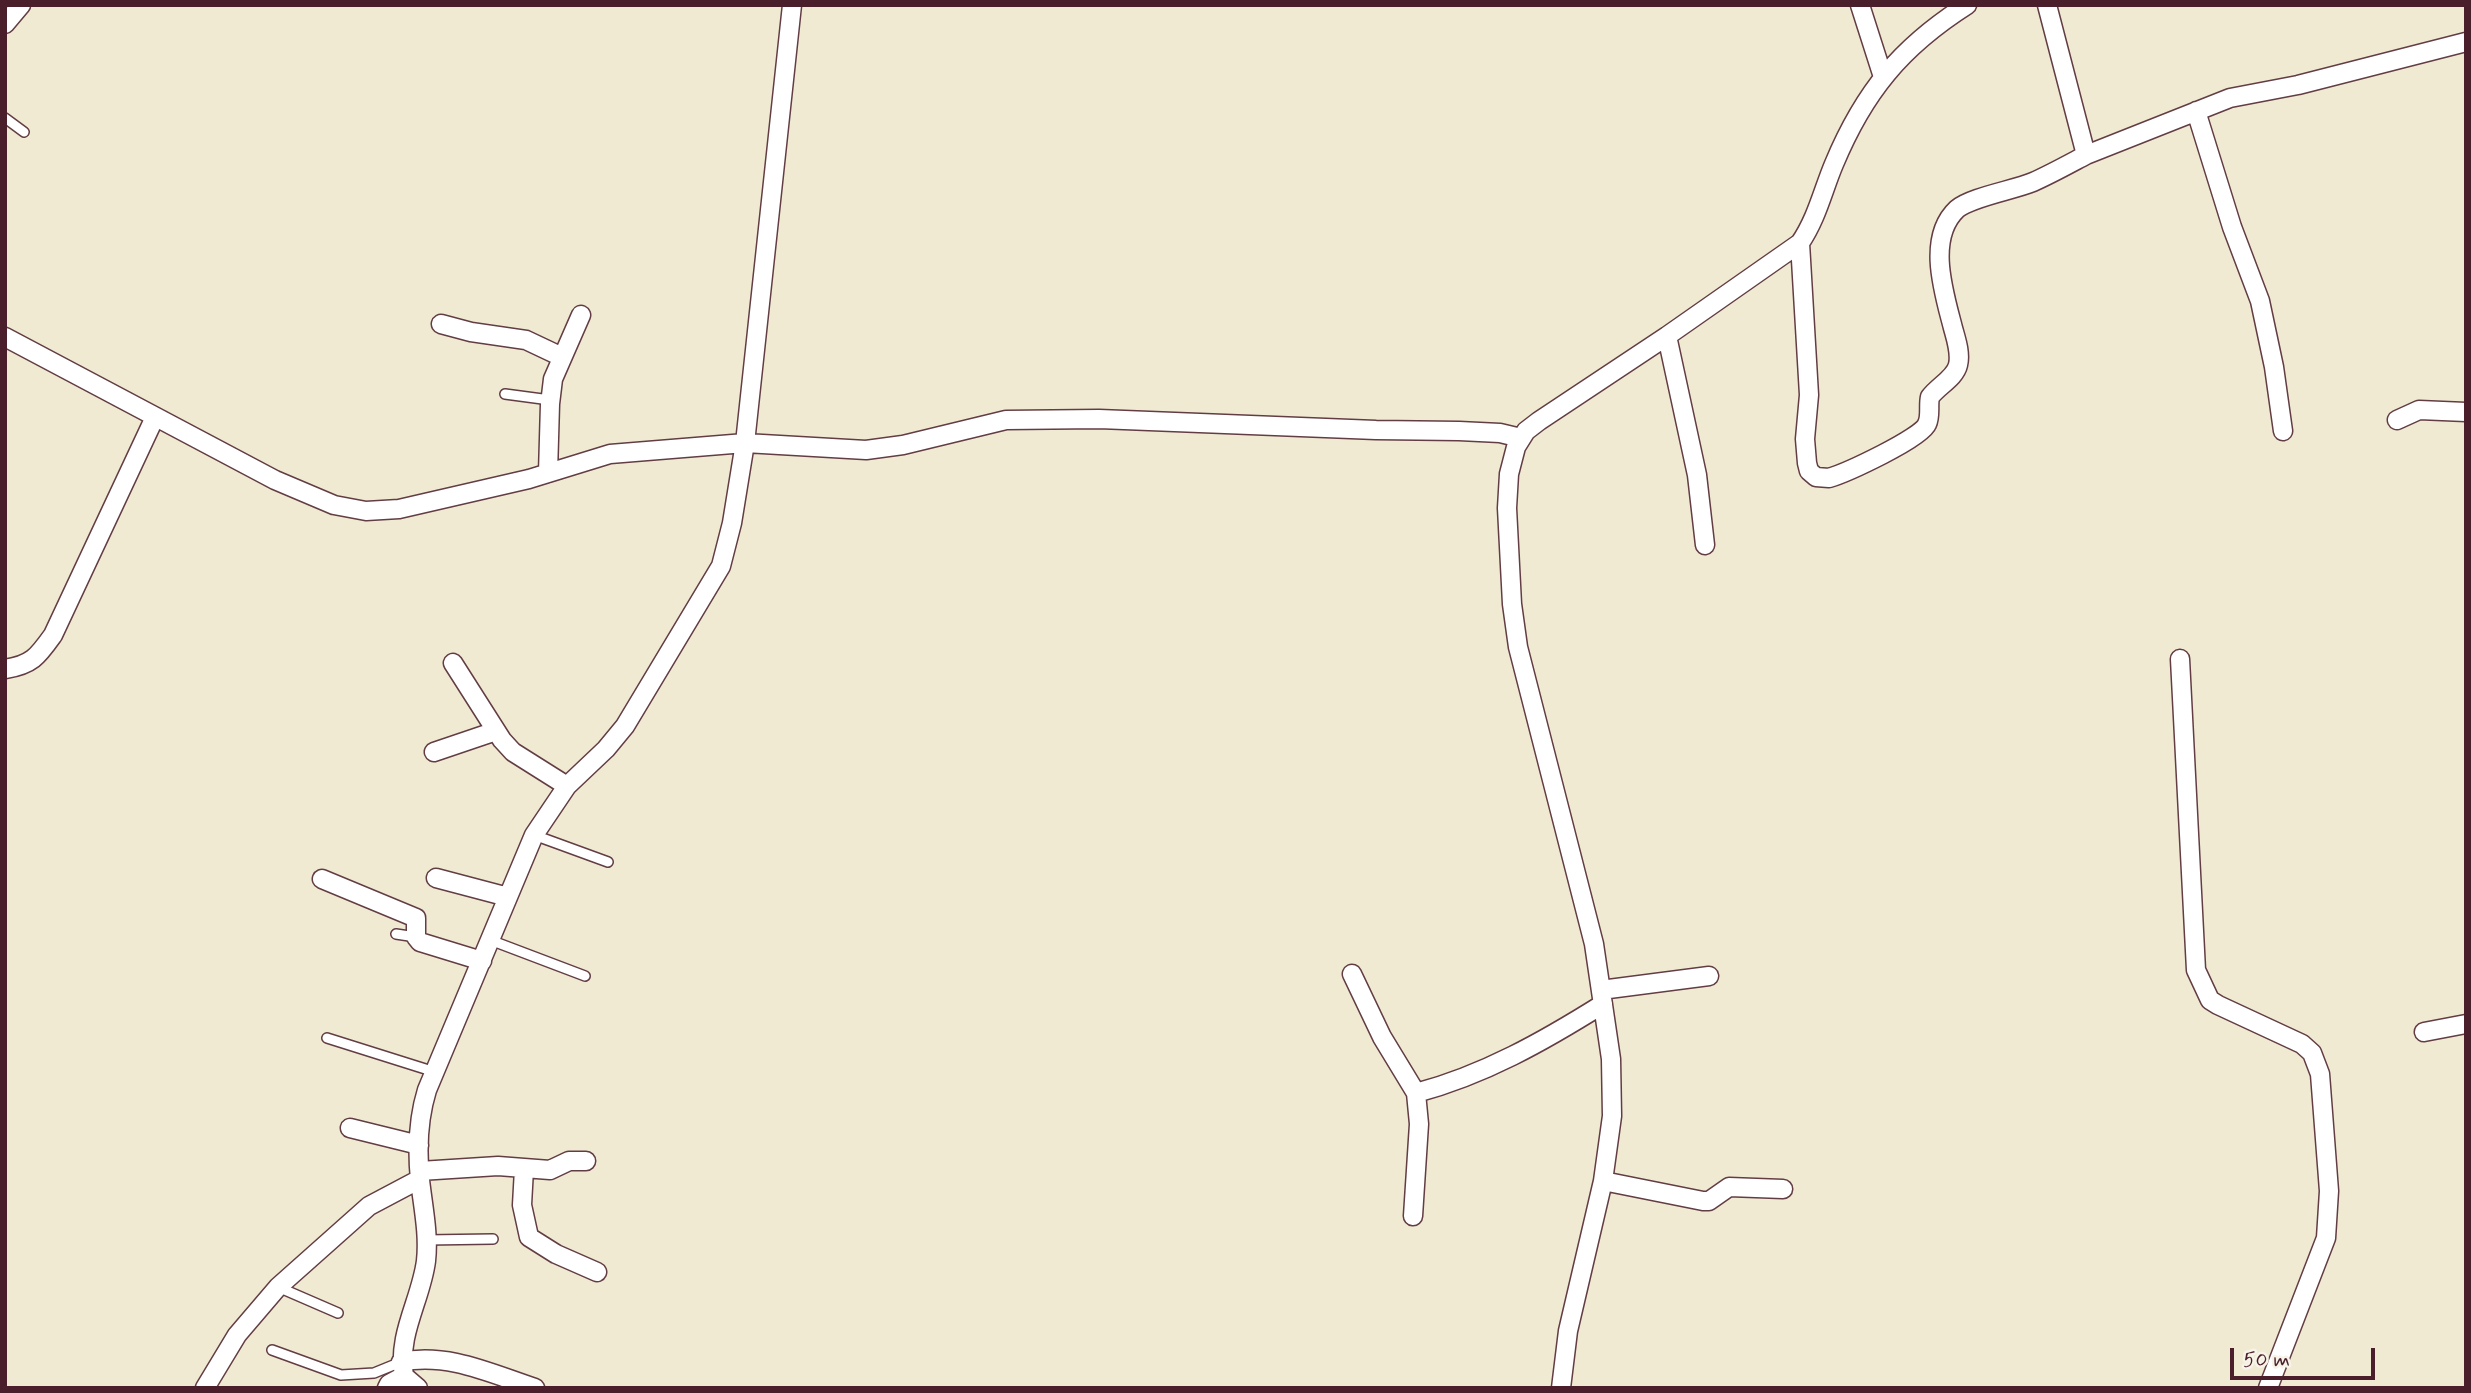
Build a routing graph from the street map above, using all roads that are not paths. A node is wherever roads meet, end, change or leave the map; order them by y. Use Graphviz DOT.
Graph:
graph roads {
  1 [pos="21,5"];
  2 [pos="792,5"];
  3 [pos="1860,5"];
  4 [pos="1967,5"];
  5 [pos="2047,5"];
  6 [pos="5,24"];
  7 [pos="2466,43"];
  8 [pos="1883,76"];
  9 [pos="2196,111"];
  10 [pos="5,118"];
  11 [pos="24,132"];
  12 [pos="2086,155"];
  13 [pos="1800,243"];
  14 [pos="581,315"];
  15 [pos="441,324"];
  16 [pos="1667,336"];
  17 [pos="5,338"];
  18 [pos="562,357"];
  19 [pos="505,394"];
  20 [pos="550,400"];
  21 [pos="2466,412"];
  22 [pos="155,417"];
  23 [pos="2397,419"];
  24 [pos="2283,431"];
  25 [pos="1521,438"];
  26 [pos="745,443"];
  27 [pos="548,473"];
  28 [pos="1705,545"];
  29 [pos="2180,659"];
  30 [pos="453,663"];
  31 [pos="5,669"];
  32 [pos="496,731"];
  33 [pos="434,752"];
  34 [pos="567,786"];
  35 [pos="534,835"];
  36 [pos="608,862"];
  37 [pos="436,878"];
  38 [pos="322,879"];
  39 [pos="508,897"];
  40 [pos="396,934"];
  41 [pos="416,937"];
  42 [pos="490,940"];
  43 [pos="482,961"];
  44 [pos="1352,974"];
  45 [pos="584,976"];
  46 [pos="1709,976"];
  47 [pos="1602,997"];
  48 [pos="2466,1024"];
  49 [pos="2424,1032"];
  50 [pos="327,1038"];
  51 [pos="435,1072"];
  52 [pos="1416,1093"];
  53 [pos="351,1128"];
  54 [pos="419,1145"];
  55 [pos="586,1161"];
  56 [pos="524,1169"];
  57 [pos="420,1175"];
  58 [pos="1603,1181"];
  59 [pos="1783,1189"];
  60 [pos="1413,1216"];
  61 [pos="493,1239"];
  62 [pos="426,1240"];
  63 [pos="597,1272"];
  64 [pos="278,1287"];
  65 [pos="338,1313"];
  66 [pos="272,1350"];
  67 [pos="403,1369"];
  68 [pos="205,1388"];
  69 [pos="387,1388"];
  70 [pos="418,1388"];
  71 [pos="535,1388"];
  72 [pos="1561,1388"];
  73 [pos="2268,1388"];
  1 -- 6 [label="street"];
  2 -- 26 [label="street"];
  3 -- 8 [label="street"];
  4 -- 8 [label="street"];
  5 -- 12 [label="street"];
  7 -- 9 [label="street"];
  8 -- 13 [label="street"];
  9 -- 12 [label="street"];
  9 -- 24 [label="street"];
  10 -- 11 [label="lane"];
  12 -- 13 [label="street"];
  13 -- 16 [label="street"];
  14 -- 18 [label="street"];
  15 -- 18 [label="street"];
  16 -- 25 [label="street"];
  16 -- 28 [label="street"];
  17 -- 22 [label="street"];
  18 -- 20 [label="street"];
  19 -- 20 [label="lane"];
  20 -- 27 [label="street"];
  21 -- 23 [label="street"];
  22 -- 27 [label="street"];
  22 -- 31 [label="street"];
  25 -- 26 [label="street"];
  25 -- 47 [label="street"];
  26 -- 27 [label="street"];
  26 -- 34 [label="street"];
  29 -- 73 [label="street"];
  30 -- 32 [label="street"];
  32 -- 33 [label="street"];
  32 -- 34 [label="street"];
  34 -- 35 [label="street"];
  35 -- 36 [label="lane"];
  35 -- 39 [label="street"];
  37 -- 39 [label="street"];
  38 -- 41 [label="street"];
  39 -- 42 [label="street"];
  40 -- 41 [label="lane"];
  41 -- 43 [label="street"];
  42 -- 43 [label="street"];
  42 -- 45 [label="lane"];
  43 -- 51 [label="street"];
  44 -- 52 [label="street"];
  46 -- 47 [label="street"];
  47 -- 52 [label="street"];
  47 -- 58 [label="street"];
  48 -- 49 [label="street"];
  50 -- 51 [label="lane"];
  51 -- 54 [label="street"];
  52 -- 60 [label="street"];
  53 -- 54 [label="street"];
  54 -- 57 [label="street"];
  55 -- 56 [label="street"];
  56 -- 57 [label="street"];
  56 -- 63 [label="street"];
  57 -- 62 [label="street"];
  57 -- 64 [label="street"];
  58 -- 59 [label="street"];
  58 -- 72 [label="street"];
  61 -- 62 [label="lane"];
  62 -- 67 [label="street"];
  64 -- 65 [label="lane"];
  64 -- 68 [label="street"];
  66 -- 67 [label="lane"];
  67 -- 69 [label="street"];
  67 -- 70 [label="street"];
  67 -- 71 [label="street"];
}
